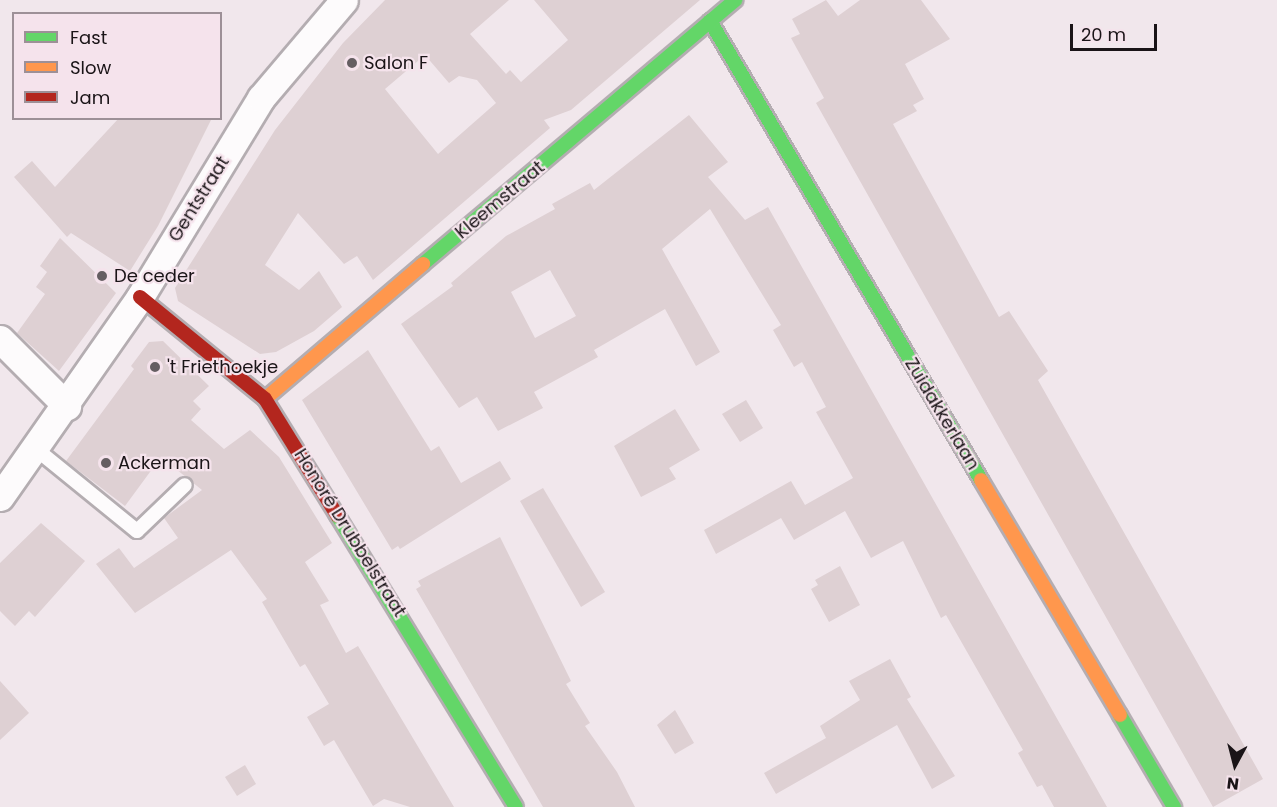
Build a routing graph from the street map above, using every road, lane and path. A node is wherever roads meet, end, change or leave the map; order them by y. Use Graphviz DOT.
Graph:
graph roads {
  1 [pos="344,0"];
  2 [pos="735,0"];
  3 [pos="710,21"];
  4 [pos="140,297"];
  5 [pos="0,339"];
  6 [pos="265,399"];
  7 [pos="67,406"];
  8 [pos="36,449"];
  9 [pos="185,485"];
  10 [pos="0,497"];
  11 [pos="516,807"];
  12 [pos="1174,807"];
  1 -- 4 [label="street, Gentstraat"];
  2 -- 3 [label="street, Kleemstraat"];
  3 -- 6 [label="street, Kleemstraat"];
  3 -- 12 [label="street, Zuidakkerlaan"];
  4 -- 6 [label="street, Honoré Drubbelstraat"];
  4 -- 7 [label="street, Gentstraat"];
  5 -- 7 [label="street"];
  6 -- 11 [label="street, Honoré Drubbelstraat"];
  7 -- 8 [label="street, Gentstraat"];
  8 -- 9 [label="lane"];
  8 -- 10 [label="street, Gentstraat"];
}
